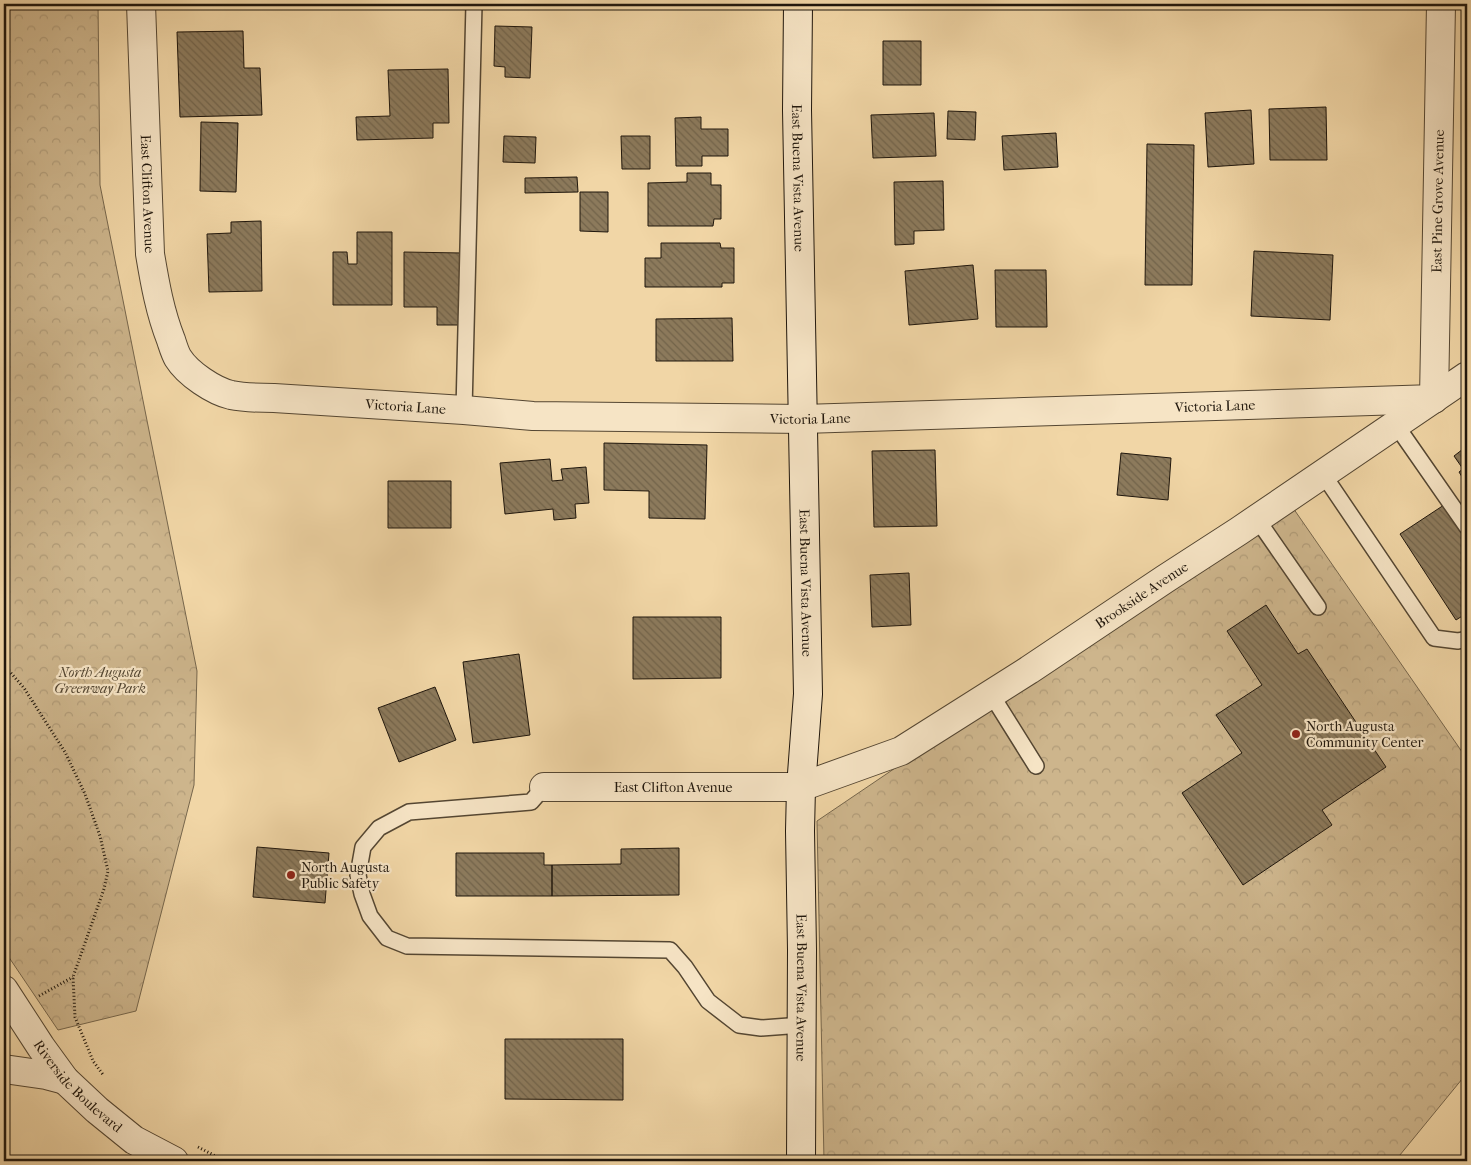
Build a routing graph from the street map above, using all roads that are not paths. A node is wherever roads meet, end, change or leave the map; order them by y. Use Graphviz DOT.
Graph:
graph roads {
  1 [pos="141,4"];
  2 [pos="474,4"];
  3 [pos="798,4"];
  4 [pos="1441,4"];
  5 [pos="192,374"];
  6 [pos="1467,376"];
  7 [pos="1434,399"];
  8 [pos="464,410"];
  9 [pos="802,419"];
  10 [pos="1396,425"];
  11 [pos="1324,474"];
  12 [pos="1257,520"];
  13 [pos="1467,527"];
  14 [pos="1318,608"];
  15 [pos="1467,639"];
  16 [pos="991,694"];
  17 [pos="1036,766"];
  18 [pos="544,787"];
  19 [pos="801,787"];
  20 [pos="10,999"];
  21 [pos="802,1026"];
  22 [pos="4,1070"];
  23 [pos="65,1080"];
  24 [pos="183,1153"];
  25 [pos="801,1161"];
  1 -- 5 [label="street, East Clifton Avenue"];
  2 -- 8 [label="lane"];
  3 -- 9 [label="street, East Buena Vista Avenue"];
  4 -- 7 [label="street, East Pine Grove Avenue"];
  5 -- 8 [label="street, Victoria Lane"];
  6 -- 7 [label="street, Brookside Avenue"];
  7 -- 9 [label="street, Victoria Lane"];
  7 -- 10 [label="street, Brookside Avenue"];
  8 -- 9 [label="street, Victoria Lane"];
  9 -- 19 [label="street, East Buena Vista Avenue"];
  10 -- 11 [label="street, Brookside Avenue"];
  10 -- 13 [label="lane"];
  11 -- 12 [label="street, Brookside Avenue"];
  11 -- 15 [label="lane"];
  12 -- 14 [label="lane"];
  12 -- 16 [label="street, Brookside Avenue"];
  16 -- 17 [label="lane"];
  16 -- 19 [label="street, Brookside Avenue"];
  18 -- 19 [label="street, East Clifton Avenue"];
  18 -- 21 [label="lane"];
  19 -- 21 [label="street, East Buena Vista Avenue"];
  20 -- 23 [label="street, Riverside Boulevard"];
  21 -- 25 [label="street, East Buena Vista Avenue"];
  22 -- 23 [label="street"];
  23 -- 24 [label="street, Riverside Boulevard"];
}
